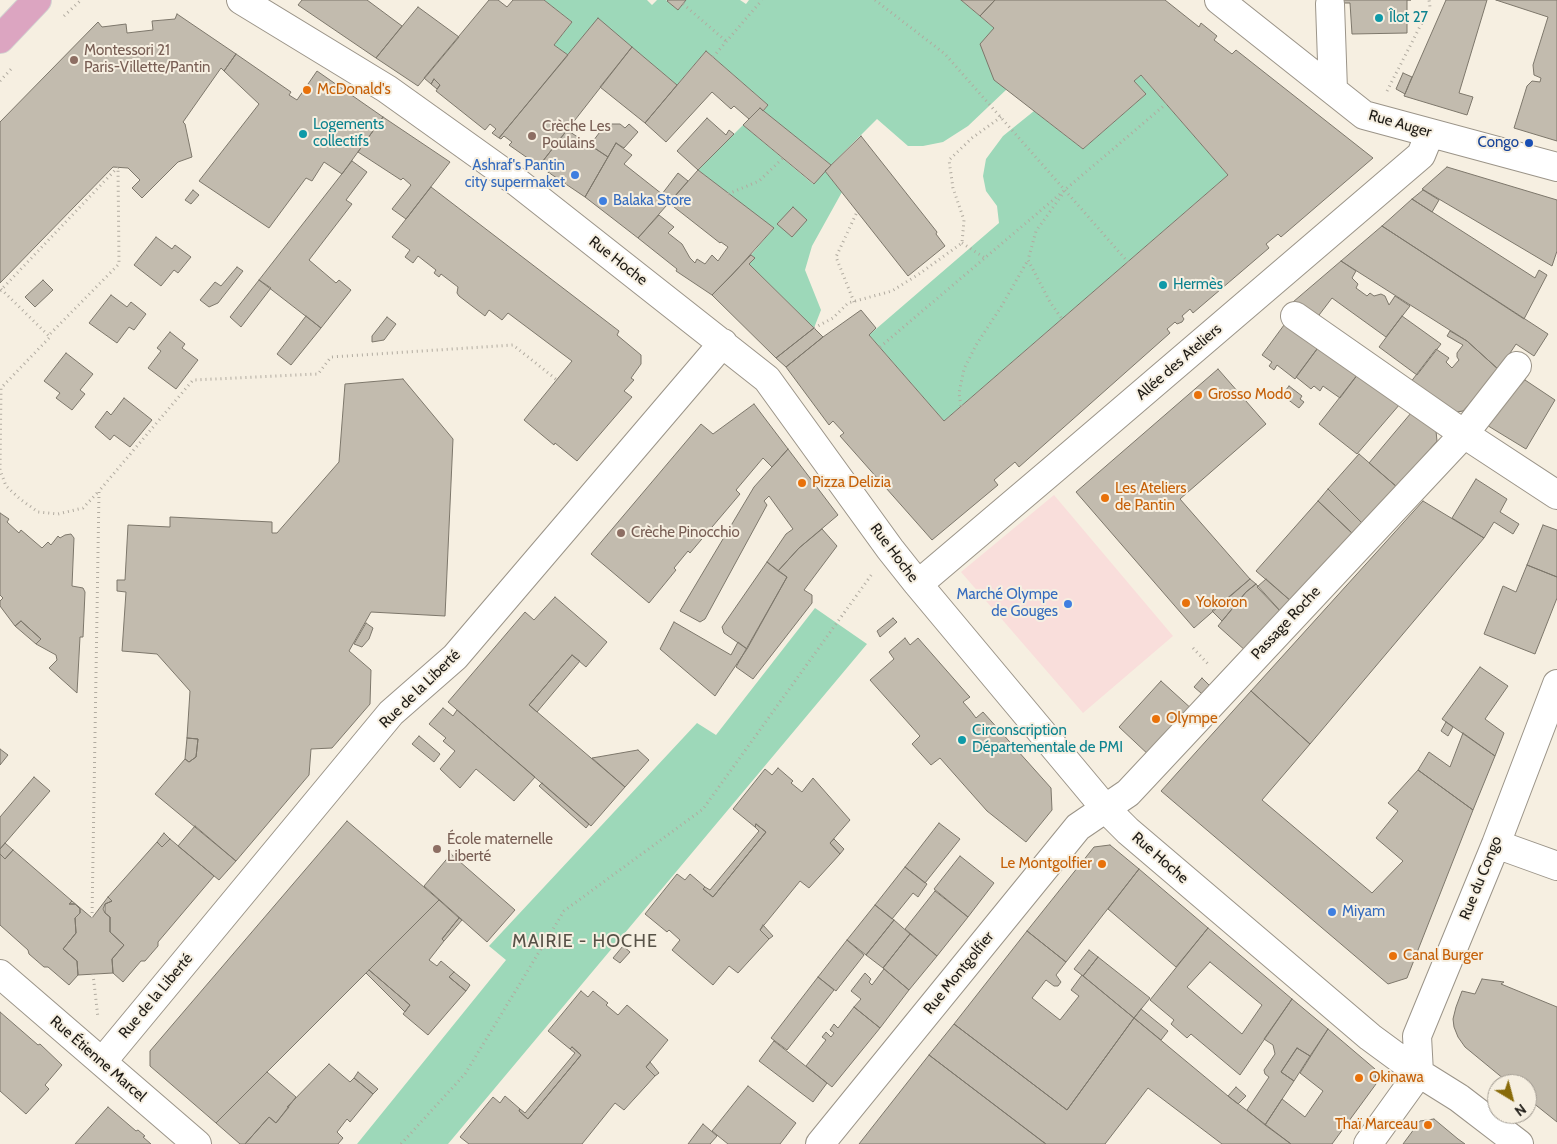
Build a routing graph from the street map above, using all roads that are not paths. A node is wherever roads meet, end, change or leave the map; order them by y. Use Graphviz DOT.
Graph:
graph roads {
  1 [pos="37,0"];
  2 [pos="241,0"];
  3 [pos="1219,0"];
  4 [pos="1330,4"];
  5 [pos="0,39"];
  6 [pos="1333,90"];
  7 [pos="1430,133"];
  8 [pos="1557,167"];
  9 [pos="1295,316"];
  10 [pos="723,343"];
  11 [pos="1517,366"];
  12 [pos="1464,434"];
  13 [pos="1557,494"];
  14 [pos="917,583"];
  15 [pos="1557,684"];
  16 [pos="1104,808"];
  17 [pos="1496,844"];
  18 [pos="1557,866"];
  19 [pos="0,974"];
  20 [pos="102,1062"];
  21 [pos="1420,1074"];
  22 [pos="196,1144"];
  23 [pos="820,1144"];
  24 [pos="1368,1144"];
  25 [pos="1519,1144"];
  1 -- 5 [label="main road"];
  2 -- 10 [label="street, Rue Hoche"];
  3 -- 6 [label="street, Rue Auger"];
  4 -- 6 [label="street"];
  6 -- 7 [label="street, Rue Auger"];
  7 -- 8 [label="street, Rue Auger"];
  7 -- 14 [label="street, Allée des Ateliers"];
  9 -- 12 [label="street"];
  10 -- 14 [label="street, Rue Hoche"];
  10 -- 20 [label="street, Rue de la Liberté"];
  11 -- 12 [label="street, Passage Roche"];
  12 -- 13 [label="street"];
  12 -- 16 [label="street, Passage Roche"];
  14 -- 16 [label="street, Rue Hoche"];
  15 -- 17 [label="street, Rue du Congo"];
  16 -- 21 [label="street, Rue Hoche"];
  16 -- 23 [label="street, Rue Montgolfier"];
  17 -- 18 [label="street"];
  17 -- 21 [label="street, Rue du Congo"];
  19 -- 20 [label="street, Rue Étienne Marcel"];
  20 -- 22 [label="street, Rue Étienne Marcel"];
  21 -- 24 [label="street"];
  21 -- 25 [label="street, Rue Hoche"];
}
